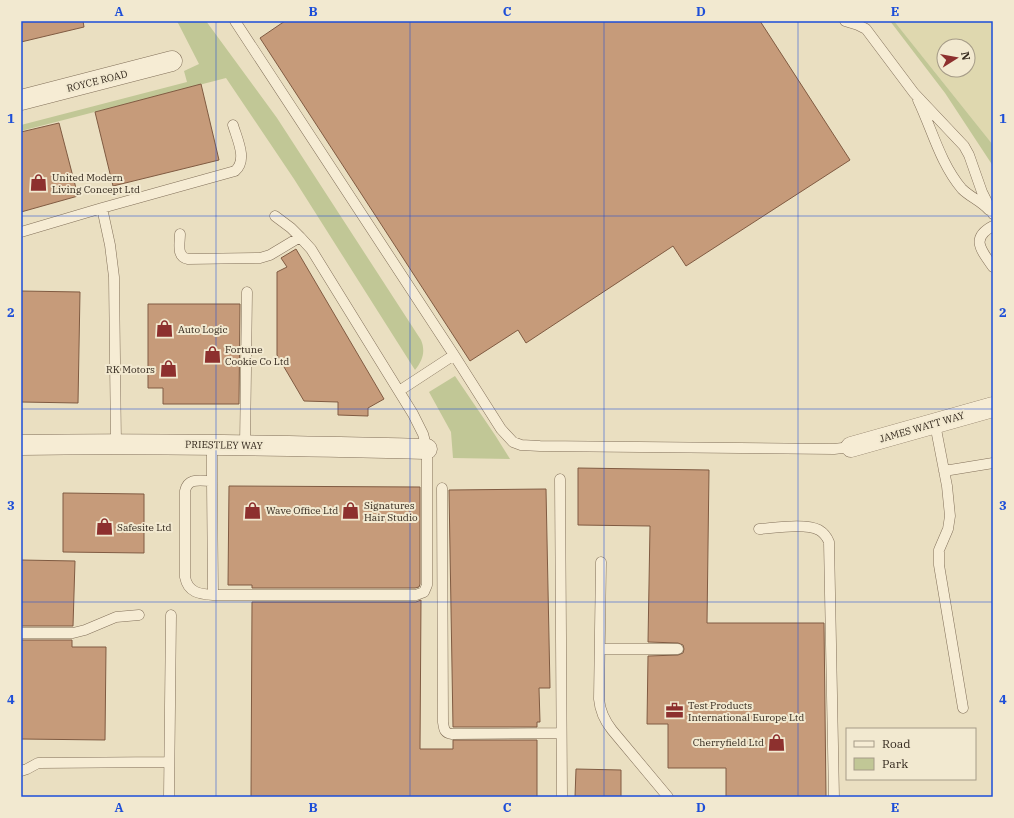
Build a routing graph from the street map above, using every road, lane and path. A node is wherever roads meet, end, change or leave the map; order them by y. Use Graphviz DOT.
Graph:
graph roads {
  1 [pos="235,21"];
  2 [pos="845,21"];
  3 [pos="172,62"];
  4 [pos="914,92"];
  5 [pos="21,100"];
  6 [pos="233,125"];
  7 [pos="102,208"];
  8 [pos="993,214"];
  9 [pos="274,216"];
  10 [pos="993,226"];
  11 [pos="21,232"];
  12 [pos="180,234"];
  13 [pos="300,237"];
  14 [pos="993,267"];
  15 [pos="248,292"];
  16 [pos="454,355"];
  17 [pos="398,391"];
  18 [pos="993,407"];
  19 [pos="935,424"];
  20 [pos="116,444"];
  21 [pos="21,445"];
  22 [pos="212,445"];
  23 [pos="245,445"];
  24 [pos="851,447"];
  25 [pos="426,449"];
  26 [pos="993,463"];
  27 [pos="944,471"];
  28 [pos="560,479"];
  29 [pos="212,481"];
  30 [pos="442,488"];
  31 [pos="759,528"];
  32 [pos="601,562"];
  33 [pos="213,595"];
  34 [pos="139,615"];
  35 [pos="171,615"];
  36 [pos="21,633"];
  37 [pos="600,649"];
  38 [pos="678,649"];
  39 [pos="963,708"];
  40 [pos="561,732"];
  41 [pos="169,762"];
  42 [pos="21,771"];
  43 [pos="168,797"];
  44 [pos="562,797"];
  45 [pos="668,797"];
  46 [pos="834,797"];
  1 -- 16 [label="lane"];
  2 -- 4 [label="lane"];
  3 -- 5 [label="street, ROYCE ROAD"];
  4 -- 8 [label="lane"];
  4 -- 8 [label="lane"];
  6 -- 7 [label="lane"];
  7 -- 11 [label="lane"];
  7 -- 20 [label="lane"];
  9 -- 13 [label="lane"];
  10 -- 14 [label="lane"];
  12 -- 13 [label="lane"];
  13 -- 17 [label="lane"];
  15 -- 23 [label="lane"];
  16 -- 17 [label="lane"];
  16 -- 24 [label="lane"];
  17 -- 25 [label="lane"];
  18 -- 19 [label="street, JAMES WATT WAY"];
  19 -- 24 [label="street, JAMES WATT WAY"];
  19 -- 27 [label="lane"];
  20 -- 21 [label="street, PRIESTLEY WAY"];
  20 -- 22 [label="street, PRIESTLEY WAY"];
  22 -- 23 [label="street, PRIESTLEY WAY"];
  22 -- 29 [label="lane"];
  23 -- 25 [label="street, PRIESTLEY WAY"];
  25 -- 33 [label="lane"];
  26 -- 27 [label="lane"];
  27 -- 39 [label="lane"];
  28 -- 40 [label="lane"];
  29 -- 33 [label="lane"];
  29 -- 33 [label="lane"];
  30 -- 40 [label="lane"];
  31 -- 46 [label="lane"];
  32 -- 37 [label="lane"];
  34 -- 36 [label="lane"];
  35 -- 41 [label="lane"];
  37 -- 38 [label="lane"];
  37 -- 45 [label="lane"];
  40 -- 44 [label="lane"];
  41 -- 42 [label="lane"];
  41 -- 43 [label="lane"];
}
